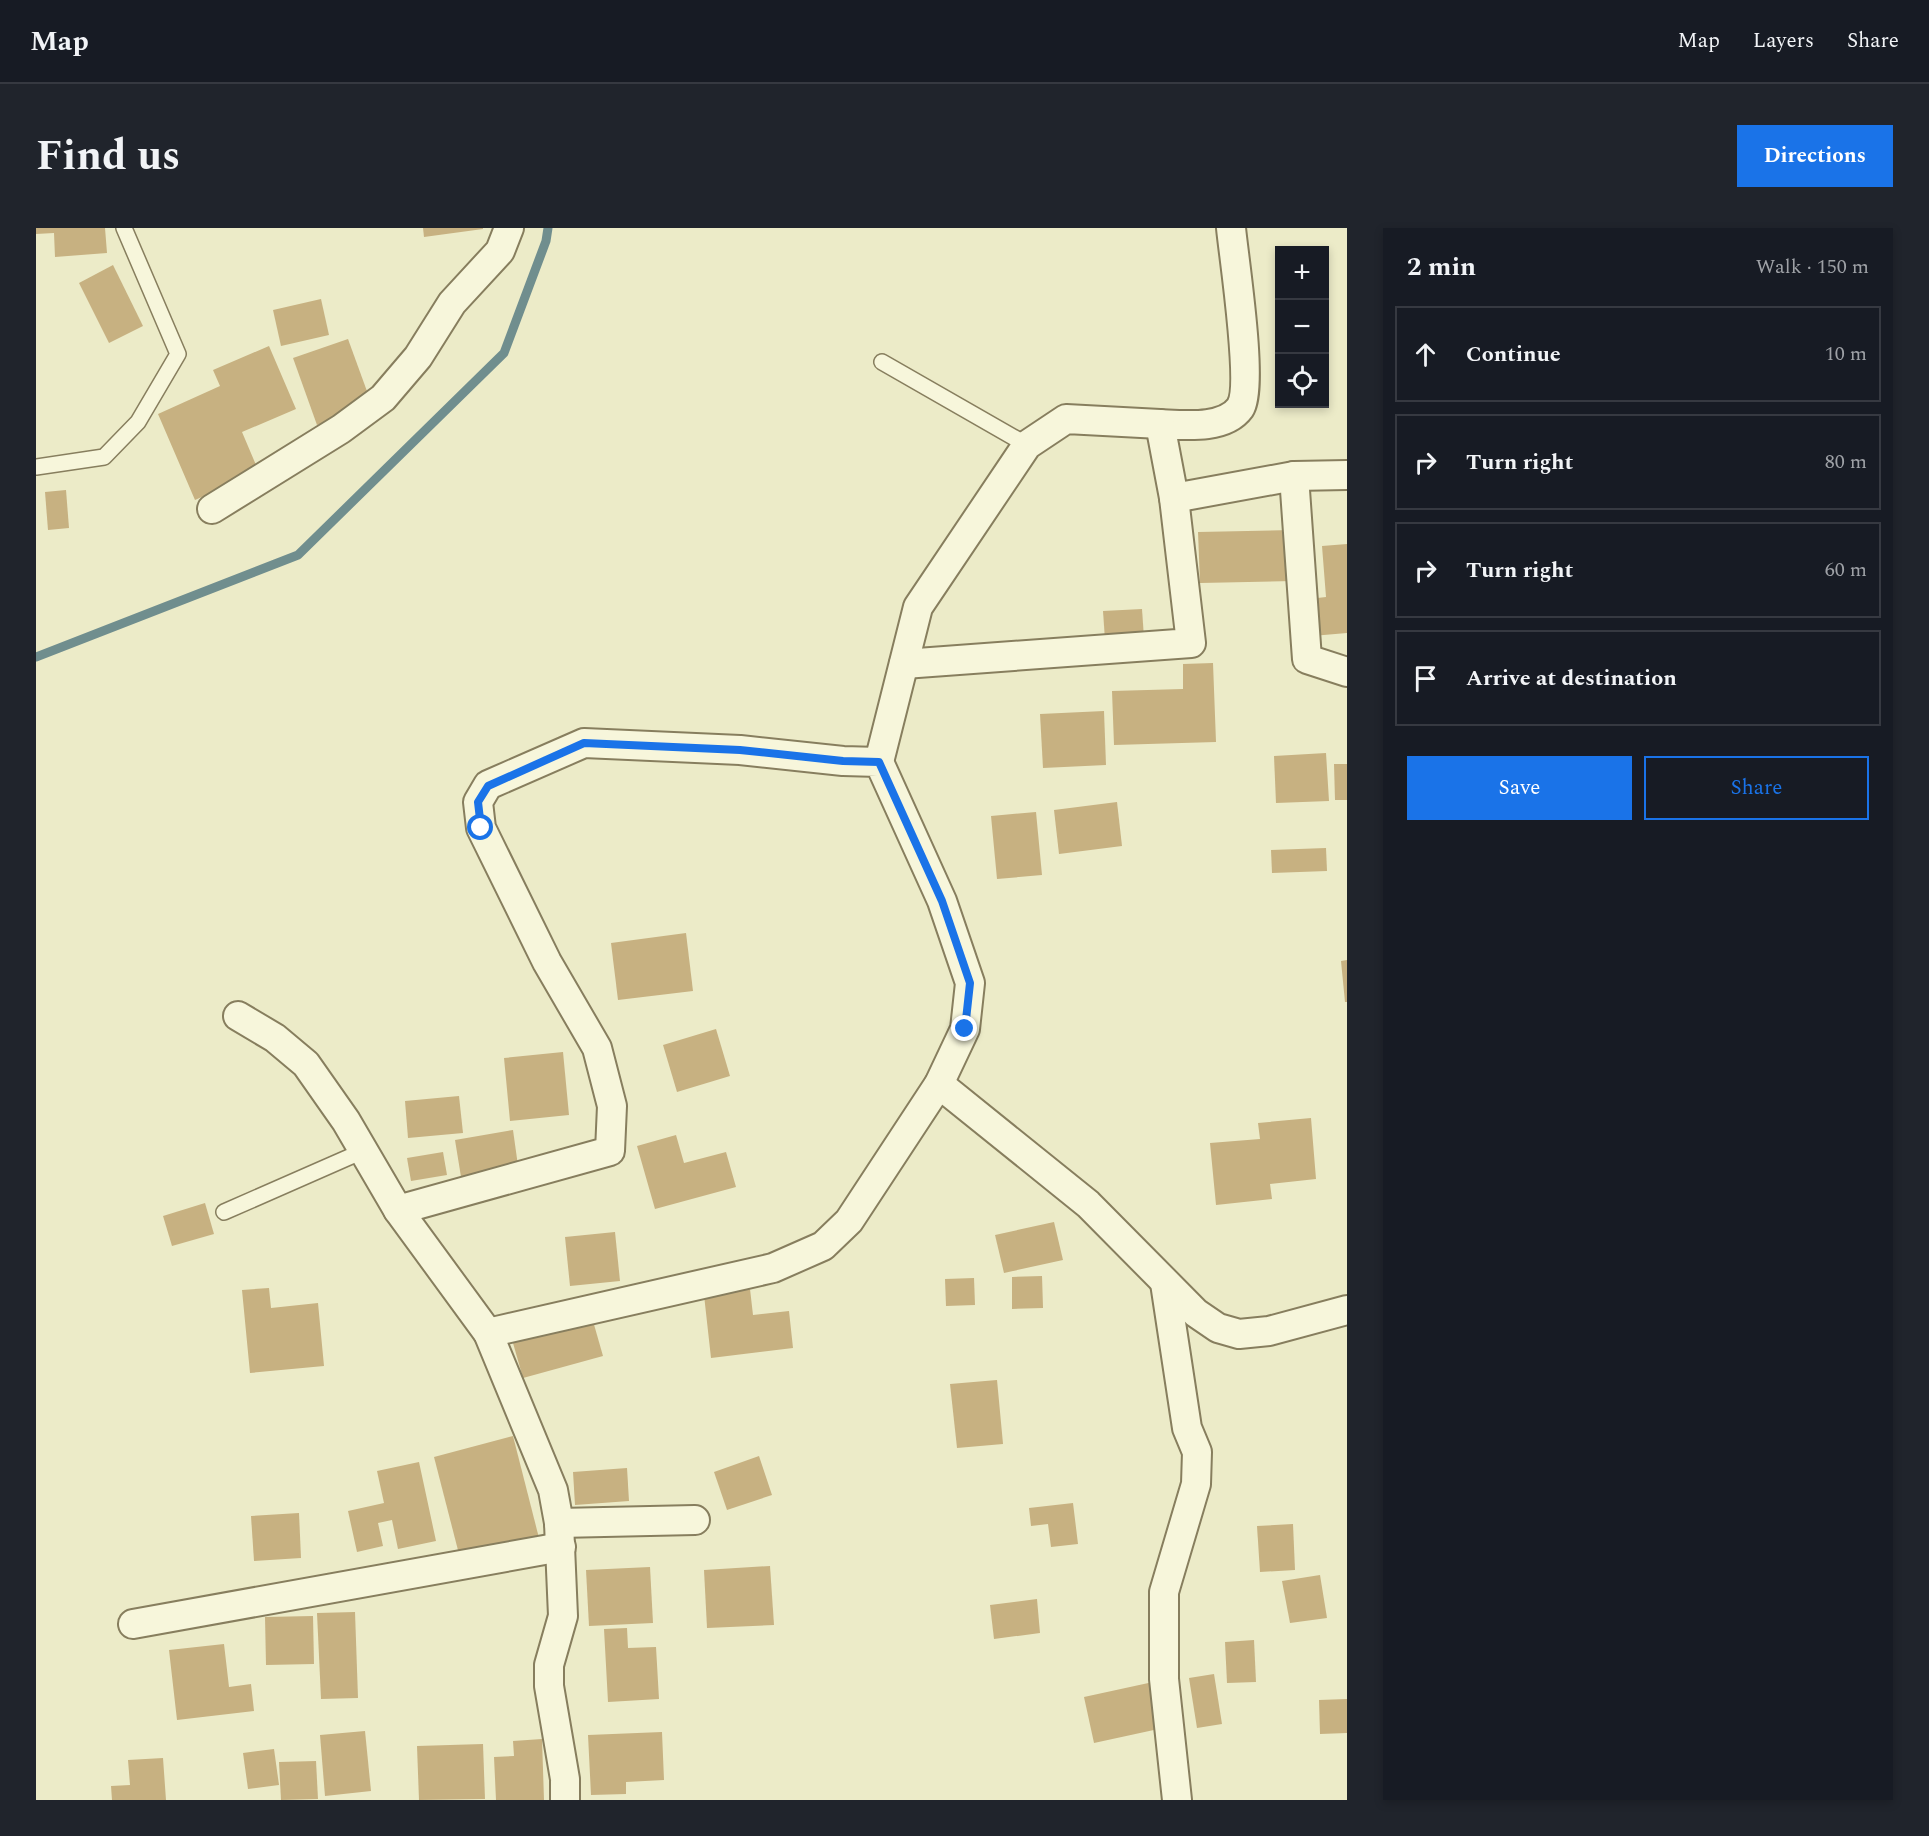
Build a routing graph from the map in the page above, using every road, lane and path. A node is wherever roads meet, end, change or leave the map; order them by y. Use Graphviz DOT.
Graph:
graph roads {
  1 [pos="124,228"];
  2 [pos="509,228"];
  3 [pos="1231,228"];
  4 [pos="882,362"];
  5 [pos="1160,424"];
  6 [pos="1027,445"];
  7 [pos="36,467"];
  8 [pos="1347,475"];
  9 [pos="1294,476"];
  10 [pos="1174,498"];
  11 [pos="212,509"];
  12 [pos="904,664"];
  13 [pos="1347,672"];
  14 [pos="879,762"];
  15 [pos="238,1016"];
  16 [pos="939,1084"];
  17 [pos="363,1151"];
  18 [pos="398,1210"];
  19 [pos="224,1212"];
  20 [pos="1166,1283"];
  21 [pos="1347,1310"];
  22 [pos="488,1334"];
  23 [pos="695,1520"];
  24 [pos="560,1535"];
  25 [pos="133,1624"];
  26 [pos="565,1800"];
  27 [pos="1177,1800"];
  1 -- 7 [label="lane"];
  2 -- 11 [label="street"];
  3 -- 5 [label="street"];
  4 -- 6 [label="lane"];
  5 -- 6 [label="street"];
  5 -- 10 [label="street"];
  6 -- 12 [label="street"];
  8 -- 9 [label="street"];
  9 -- 10 [label="street"];
  9 -- 13 [label="street"];
  10 -- 12 [label="street"];
  12 -- 14 [label="street"];
  14 -- 16 [label="street"];
  14 -- 18 [label="street"];
  15 -- 17 [label="street"];
  16 -- 20 [label="street"];
  16 -- 22 [label="street"];
  17 -- 18 [label="street"];
  17 -- 19 [label="lane"];
  18 -- 22 [label="street"];
  20 -- 21 [label="street"];
  20 -- 27 [label="street"];
  22 -- 24 [label="street"];
  23 -- 24 [label="street"];
  24 -- 25 [label="street"];
  24 -- 26 [label="street"];
}
